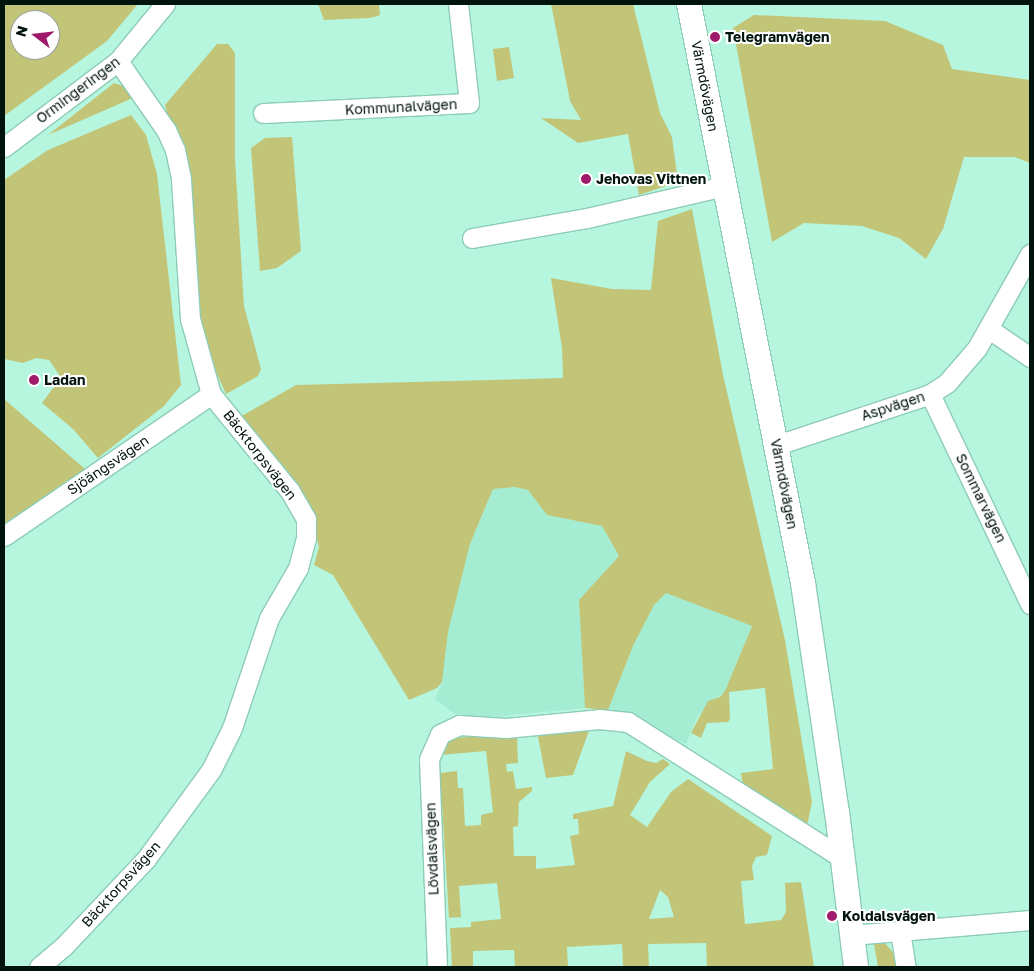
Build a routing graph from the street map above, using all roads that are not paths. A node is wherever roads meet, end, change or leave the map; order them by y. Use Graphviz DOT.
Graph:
graph roads {
  1 [pos="165,4"];
  2 [pos="458,4"];
  3 [pos="689,4"];
  4 [pos="118,61"];
  5 [pos="263,113"];
  6 [pos="4,147"];
  7 [pos="725,186"];
  8 [pos="472,238"];
  9 [pos="1030,254"];
  10 [pos="989,329"];
  11 [pos="1030,357"];
  12 [pos="211,394"];
  13 [pos="930,394"];
  14 [pos="777,445"];
  15 [pos="4,536"];
  16 [pos="1030,604"];
  17 [pos="842,858"];
  18 [pos="1030,920"];
  19 [pos="900,931"];
  20 [pos="851,936"];
  21 [pos="39,967"];
  22 [pos="437,967"];
  23 [pos="856,967"];
  24 [pos="906,967"];
  1 -- 4 [label="street, Ormingeringen"];
  2 -- 5 [label="street, Kommunalvägen"];
  3 -- 7 [label="main road, Värmdövägen"];
  4 -- 6 [label="street, Ormingeringen"];
  4 -- 12 [label="street, Bäcktorpsvägen"];
  7 -- 8 [label="street"];
  7 -- 14 [label="main road, Värmdövägen"];
  9 -- 10 [label="street, Aspvägen"];
  10 -- 11 [label="street"];
  10 -- 13 [label="street, Aspvägen"];
  12 -- 15 [label="street, Sjöängsvägen"];
  12 -- 21 [label="street, Bäcktorpsvägen"];
  13 -- 14 [label="street, Aspvägen"];
  13 -- 16 [label="street, Sommarvägen"];
  14 -- 17 [label="main road, Värmdövägen"];
  17 -- 20 [label="main road, Värmdövägen"];
  17 -- 22 [label="street, Lövdalsvägen"];
  18 -- 19 [label="street"];
  19 -- 20 [label="street"];
  19 -- 24 [label="street"];
  20 -- 23 [label="main road, Värmdövägen"];
}
